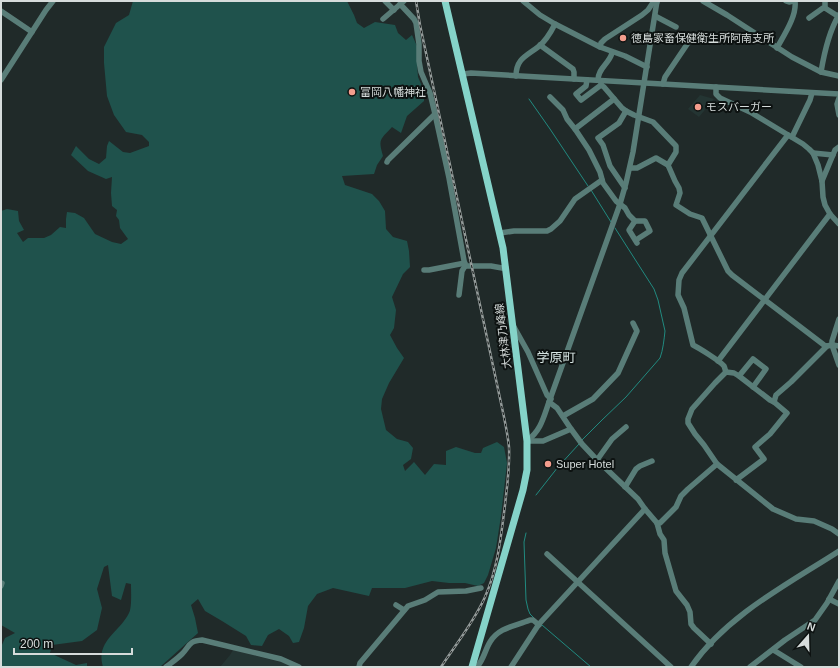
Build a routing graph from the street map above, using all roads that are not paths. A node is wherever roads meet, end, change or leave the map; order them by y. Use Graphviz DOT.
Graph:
graph roads {
  1 [pos="53,1"];
  2 [pos="385,1"];
  3 [pos="445,1"];
  4 [pos="523,1"];
  5 [pos="703,1"];
  6 [pos="786,1"];
  7 [pos="794,1"];
  8 [pos="825,1"];
  9 [pos="657,2"];
  10 [pos="402,3"];
  11 [pos="825,8"];
  12 [pos="394,10"];
  13 [pos="1,11"];
  14 [pos="655,16"];
  15 [pos="839,16"];
  16 [pos="809,18"];
  17 [pos="382,19"];
  18 [pos="555,24"];
  19 [pos="676,27"];
  20 [pos="32,32"];
  21 [pos="692,37"];
  22 [pos="540,45"];
  23 [pos="600,47"];
  24 [pos="777,48"];
  25 [pos="612,52"];
  26 [pos="647,67"];
  27 [pos="821,72"];
  28 [pos="463,74"];
  29 [pos="516,76"];
  30 [pos="839,76"];
  31 [pos="574,79"];
  32 [pos="1,80"];
  33 [pos="587,80"];
  34 [pos="600,82"];
  35 [pos="644,83"];
  36 [pos="663,84"];
  37 [pos="716,87"];
  38 [pos="812,93"];
  39 [pos="839,94"];
  40 [pos="550,97"];
  41 [pos="839,98"];
  42 [pos="614,99"];
  43 [pos="626,111"];
  44 [pos="435,114"];
  45 [pos="839,115"];
  46 [pos="639,116"];
  47 [pos="575,129"];
  48 [pos="790,136"];
  49 [pos="839,147"];
  50 [pos="813,153"];
  51 [pos="833,155"];
  52 [pos="387,162"];
  53 [pos="668,165"];
  54 [pos="630,168"];
  55 [pos="602,180"];
  56 [pos="822,181"];
  57 [pos="625,188"];
  58 [pos="620,204"];
  59 [pos="830,214"];
  60 [pos="635,221"];
  61 [pos="839,224"];
  62 [pos="500,233"];
  63 [pos="711,235"];
  64 [pos="465,264"];
  65 [pos="506,268"];
  66 [pos="424,270"];
  67 [pos="459,295"];
  68 [pos="765,299"];
  69 [pos="839,319"];
  70 [pos="633,323"];
  71 [pos="512,324"];
  72 [pos="830,346"];
  73 [pos="839,346"];
  74 [pos="718,361"];
  75 [pos="839,365"];
  76 [pos="726,372"];
  77 [pos="739,376"];
  78 [pos="753,387"];
  79 [pos="550,401"];
  80 [pos="774,402"];
  81 [pos="562,416"];
  82 [pos="626,427"];
  83 [pos="570,429"];
  84 [pos="527,441"];
  85 [pos="597,460"];
  86 [pos="652,461"];
  87 [pos="717,464"];
  88 [pos="736,480"];
  89 [pos="625,487"];
  90 [pos="645,509"];
  91 [pos="657,523"];
  92 [pos="839,534"];
  93 [pos="839,551"];
  94 [pos="547,554"];
  95 [pos="839,581"];
  96 [pos="578,582"];
  97 [pos="481,588"];
  98 [pos="829,599"];
  99 [pos="839,604"];
  100 [pos="396,605"];
  101 [pos="404,610"];
  102 [pos="540,624"];
  103 [pos="711,644"];
  104 [pos="774,649"];
  105 [pos="166,667"];
  106 [pos="299,667"];
  107 [pos="359,667"];
  108 [pos="472,667"];
  109 [pos="477,667"];
  110 [pos="510,667"];
  111 [pos="671,667"];
  112 [pos="692,667"];
  113 [pos="750,667"];
  114 [pos="801,667"];
  1 -- 20 [label="street"];
  2 -- 12 [label="street"];
  3 -- 28 [label="main road, 大林津乃峰線"];
  4 -- 18 [label="street"];
  5 -- 24 [label="street"];
  6 -- 7 [label="street"];
  7 -- 24 [label="street"];
  8 -- 11 [label="street"];
  9 -- 14 [label="street"];
  9 -- 23 [label="street"];
  10 -- 12 [label="street"];
  10 -- 44 [label="street"];
  11 -- 15 [label="street"];
  11 -- 16 [label="street"];
  12 -- 17 [label="street"];
  13 -- 20 [label="street"];
  14 -- 19 [label="street"];
  14 -- 26 [label="street"];
  15 -- 27 [label="street"];
  18 -- 22 [label="street"];
  18 -- 23 [label="street"];
  20 -- 32 [label="street"];
  21 -- 36 [label="street"];
  22 -- 29 [label="street"];
  22 -- 31 [label="street"];
  23 -- 25 [label="street"];
  24 -- 27 [label="street"];
  25 -- 26 [label="street"];
  25 -- 34 [label="street"];
  26 -- 35 [label="street"];
  27 -- 30 [label="street"];
  28 -- 29 [label="street"];
  28 -- 62 [label="main road, 大林津乃峰線"];
  29 -- 31 [label="street"];
  31 -- 33 [label="street"];
  33 -- 34 [label="street"];
  33 -- 34 [label="street"];
  34 -- 35 [label="street"];
  34 -- 42 [label="street"];
  35 -- 36 [label="street"];
  35 -- 46 [label="street"];
  36 -- 37 [label="street"];
  37 -- 38 [label="street"];
  37 -- 48 [label="street"];
  38 -- 39 [label="street"];
  38 -- 48 [label="street"];
  40 -- 47 [label="street"];
  41 -- 45 [label="street"];
  42 -- 43 [label="street"];
  42 -- 47 [label="street"];
  43 -- 46 [label="street"];
  43 -- 57 [label="street"];
  44 -- 52 [label="street"];
  44 -- 64 [label="street"];
  46 -- 53 [label="street"];
  46 -- 54 [label="street"];
  47 -- 55 [label="street"];
  48 -- 50 [label="street"];
  48 -- 63 [label="street"];
  49 -- 51 [label="street"];
  50 -- 51 [label="street"];
  50 -- 56 [label="street"];
  51 -- 56 [label="street"];
  53 -- 54 [label="street"];
  53 -- 63 [label="street"];
  54 -- 57 [label="street"];
  55 -- 58 [label="street"];
  55 -- 62 [label="street"];
  56 -- 59 [label="street"];
  57 -- 58 [label="street"];
  58 -- 60 [label="street"];
  58 -- 79 [label="street"];
  59 -- 61 [label="street"];
  59 -- 68 [label="street"];
  60 -- 60 [label="street"];
  62 -- 65 [label="main road, 大林津乃峰線"];
  63 -- 68 [label="street"];
  63 -- 74 [label="street"];
  64 -- 65 [label="street"];
  64 -- 66 [label="street"];
  64 -- 67 [label="street"];
  65 -- 71 [label="main road, 大林津乃峰線"];
  68 -- 72 [label="street"];
  68 -- 74 [label="street"];
  69 -- 72 [label="street"];
  70 -- 81 [label="street"];
  71 -- 79 [label="street"];
  71 -- 84 [label="main road, 大林津乃峰線"];
  72 -- 73 [label="street"];
  72 -- 75 [label="street"];
  72 -- 80 [label="street"];
  74 -- 76 [label="street"];
  76 -- 77 [label="street"];
  76 -- 87 [label="street"];
  77 -- 78 [label="street"];
  77 -- 78 [label="street"];
  78 -- 80 [label="street"];
  79 -- 81 [label="street"];
  79 -- 84 [label="street"];
  80 -- 88 [label="street"];
  81 -- 83 [label="street"];
  82 -- 85 [label="street"];
  83 -- 84 [label="street"];
  83 -- 85 [label="street"];
  84 -- 108 [label="main road, 大林津乃峰線"];
  85 -- 89 [label="street"];
  86 -- 89 [label="street"];
  87 -- 88 [label="street"];
  87 -- 91 [label="street"];
  88 -- 92 [label="street"];
  89 -- 90 [label="street"];
  90 -- 91 [label="street"];
  90 -- 96 [label="street"];
  91 -- 103 [label="street"];
  93 -- 103 [label="street"];
  94 -- 96 [label="street"];
  95 -- 98 [label="street"];
  96 -- 102 [label="street"];
  96 -- 111 [label="street"];
  97 -- 101 [label="street"];
  98 -- 99 [label="street"];
  98 -- 104 [label="street"];
  100 -- 101 [label="street"];
  101 -- 107 [label="street"];
  102 -- 109 [label="street"];
  102 -- 110 [label="street"];
  103 -- 112 [label="street"];
  104 -- 113 [label="street"];
  104 -- 114 [label="street"];
  105 -- 106 [label="street"];
}
